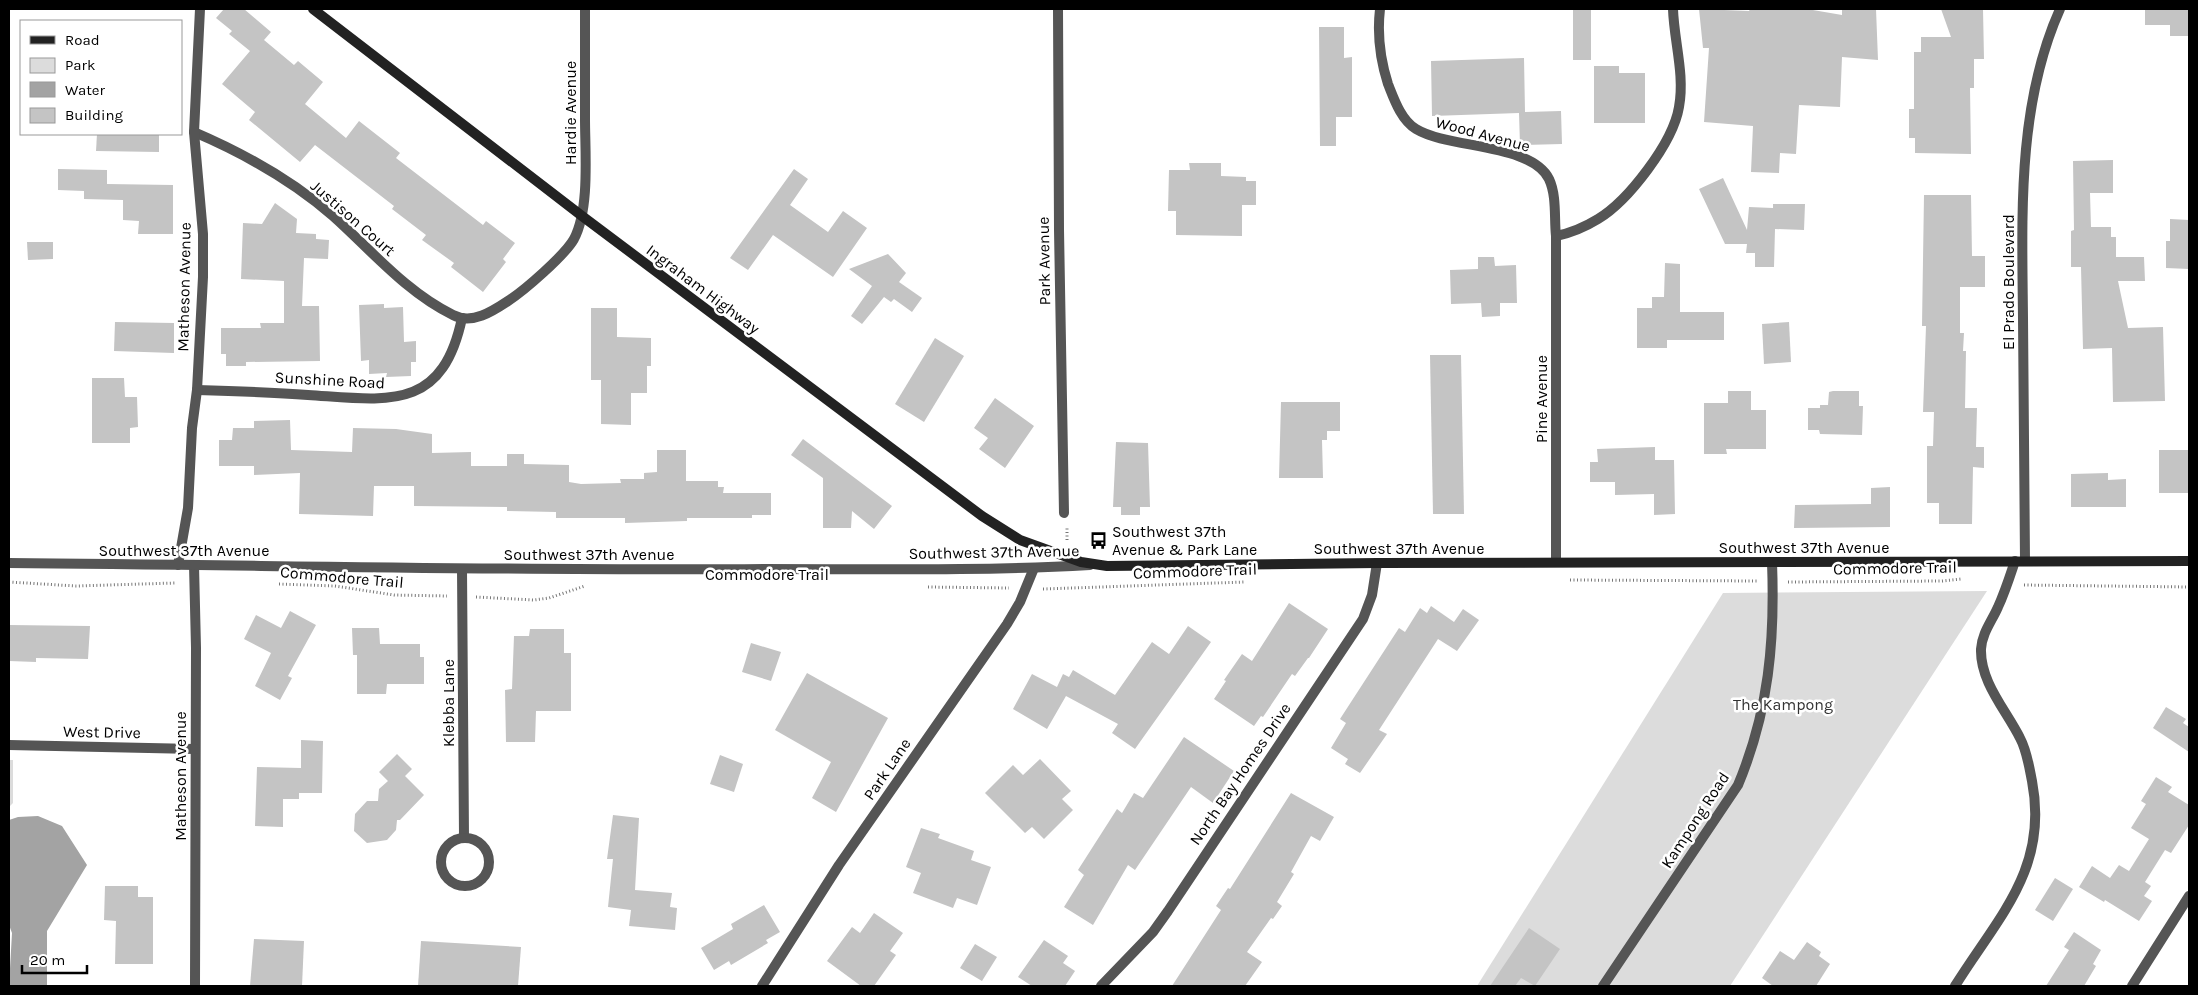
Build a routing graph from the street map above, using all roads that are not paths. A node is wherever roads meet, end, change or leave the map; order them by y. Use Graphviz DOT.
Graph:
graph roads {
  1 [pos="200,9"];
  2 [pos="313,9"];
  3 [pos="585,9"];
  4 [pos="1058,9"];
  5 [pos="1380,9"];
  6 [pos="1673,9"];
  7 [pos="2060,9"];
  8 [pos="194,132"];
  9 [pos="582,216"];
  10 [pos="1556,236"];
  11 [pos="462,318"];
  12 [pos="197,390"];
  13 [pos="1064,512"];
  14 [pos="2020,561"];
  15 [pos="2189,561"];
  16 [pos="1556,562"];
  17 [pos="1772,562"];
  18 [pos="9,563"];
  19 [pos="1378,563"];
  20 [pos="178,565"];
  21 [pos="194,565"];
  22 [pos="1091,565"];
  23 [pos="1034,568"];
  24 [pos="462,569"];
  25 [pos="9,745"];
  26 [pos="195,749"];
  27 [pos="464,837"];
  28 [pos="2189,896"];
  29 [pos="195,986"];
  30 [pos="762,986"];
  31 [pos="1100,986"];
  32 [pos="1603,986"];
  33 [pos="1955,986"];
  34 [pos="2132,986"];
  1 -- 8 [label="street, Matheson Avenue"];
  2 -- 9 [label="main road, Ingraham Highway"];
  3 -- 9 [label="street, Hardie Avenue"];
  4 -- 13 [label="street, Park Avenue"];
  5 -- 10 [label="street, Wood Avenue"];
  6 -- 10 [label="street"];
  7 -- 14 [label="street, El Prado Boulevard"];
  8 -- 11 [label="street, Justison Court"];
  8 -- 12 [label="street, Matheson Avenue"];
  9 -- 11 [label="street"];
  9 -- 22 [label="main road, Ingraham Highway"];
  10 -- 16 [label="street, Pine Avenue"];
  11 -- 12 [label="street, Sunshine Road"];
  12 -- 20 [label="street, Matheson Avenue"];
  14 -- 15 [label="main road, Southwest 37th Avenue"];
  14 -- 17 [label="main road, Southwest 37th Avenue"];
  14 -- 33 [label="street"];
  16 -- 17 [label="main road, Southwest 37th Avenue"];
  16 -- 19 [label="main road, Southwest 37th Avenue"];
  17 -- 32 [label="street, Kampong Road"];
  18 -- 20 [label="street, Southwest 37th Avenue"];
  19 -- 22 [label="main road, Southwest 37th Avenue"];
  19 -- 31 [label="street, North Bay Homes Drive"];
  20 -- 21 [label="street, Southwest 37th Avenue"];
  21 -- 24 [label="street, Southwest 37th Avenue"];
  21 -- 26 [label="street, Matheson Avenue"];
  22 -- 23 [label="street, Southwest 37th Avenue"];
  23 -- 24 [label="street, Southwest 37th Avenue"];
  23 -- 30 [label="street, Park Lane"];
  24 -- 27 [label="street, Klebba Lane"];
  25 -- 26 [label="street, West Drive"];
  26 -- 29 [label="street, Matheson Avenue"];
  27 -- 27 [label="street"];
  28 -- 34 [label="street"];
}
